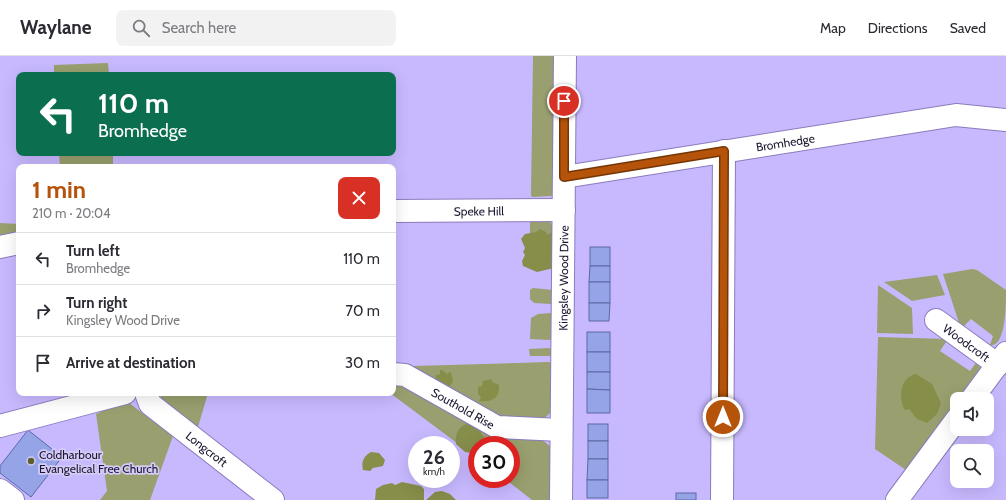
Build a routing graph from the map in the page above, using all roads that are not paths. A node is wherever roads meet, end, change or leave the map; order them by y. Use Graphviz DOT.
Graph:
graph roads {
  1 [pos="565,56"];
  2 [pos="1006,120"];
  3 [pos="724,151"];
  4 [pos="564,177"];
  5 [pos="564,210"];
  6 [pos="396,212"];
  7 [pos="16,244"];
  8 [pos="0,247"];
  9 [pos="936,320"];
  10 [pos="1002,359"];
  11 [pos="396,374"];
  12 [pos="977,392"];
  13 [pos="114,396"];
  14 [pos="147,396"];
  15 [pos="0,426"];
  16 [pos="950,428"];
  17 [pos="561,430"];
  18 [pos="273,500"];
  19 [pos="561,500"];
  20 [pos="722,500"];
  21 [pos="897,500"];
  1 -- 4 [label="street, Kingsley Wood Drive"];
  2 -- 3 [label="street, Bromhedge"];
  3 -- 4 [label="street, Bromhedge"];
  3 -- 20 [label="street"];
  4 -- 5 [label="street, Kingsley Wood Drive"];
  5 -- 6 [label="street, Speke Hill"];
  5 -- 17 [label="street, Kingsley Wood Drive"];
  7 -- 8 [label="street"];
  9 -- 10 [label="street, Woodcroft"];
  10 -- 12 [label="street, Woodcroft"];
  11 -- 17 [label="street, Southold Rise"];
  13 -- 15 [label="street"];
  14 -- 18 [label="street, Longcroft"];
  16 -- 21 [label="street"];
  17 -- 19 [label="street, Kingsley Wood Drive"];
}
